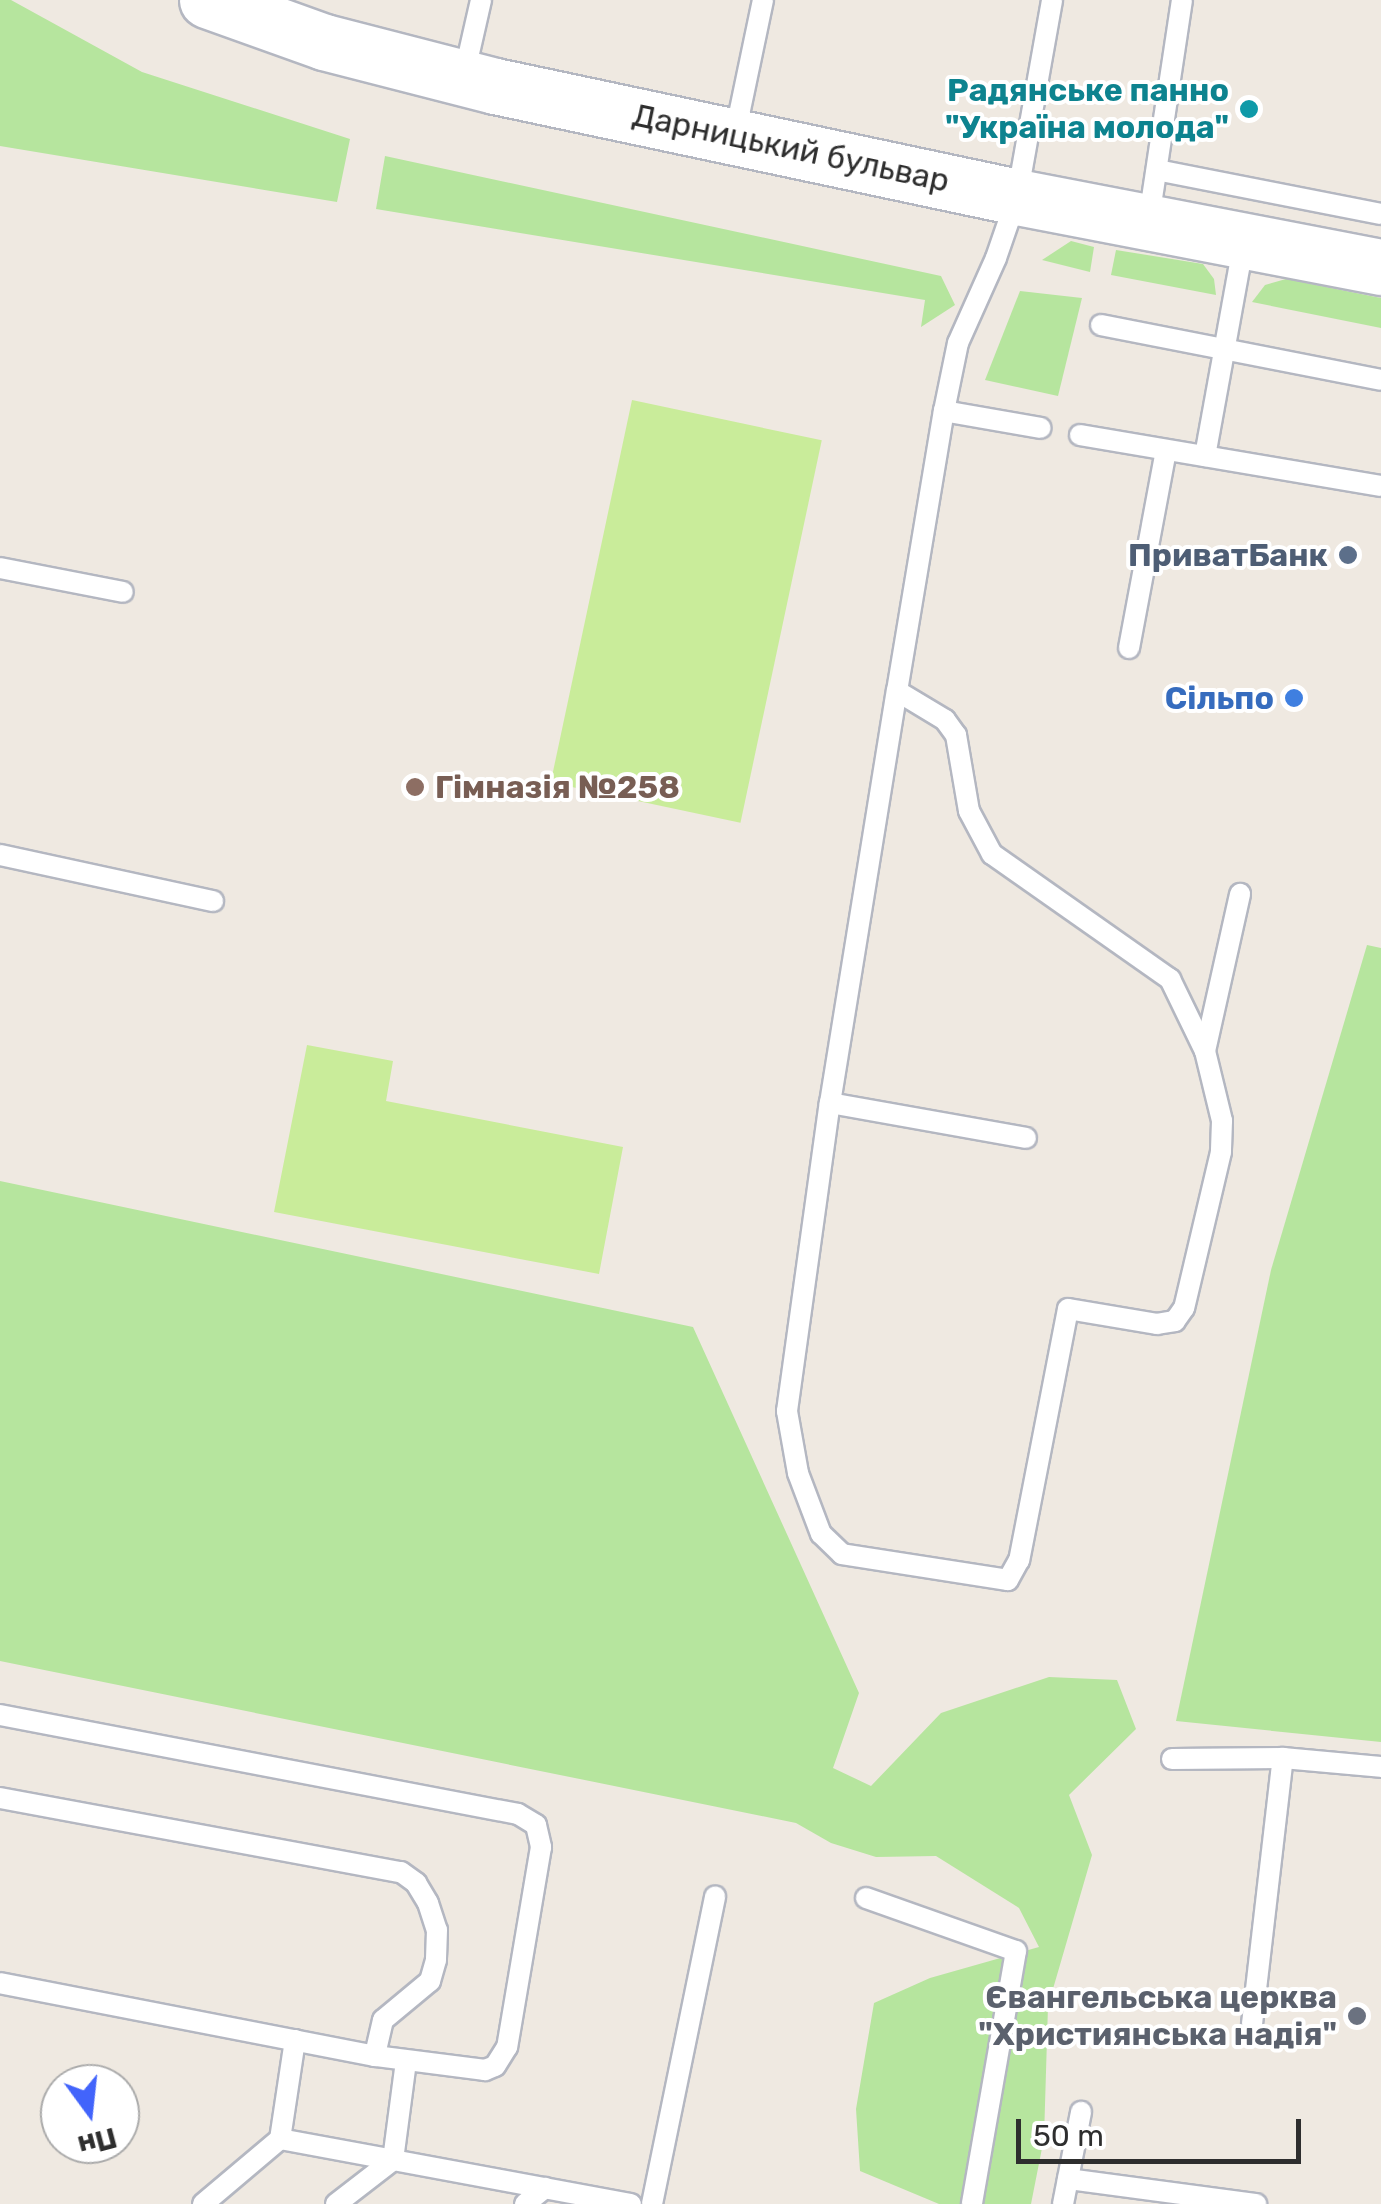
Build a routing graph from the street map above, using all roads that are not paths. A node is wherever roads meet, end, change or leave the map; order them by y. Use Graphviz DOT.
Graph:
graph roads {
  1 [pos="208,0"];
  2 [pos="481,0"];
  3 [pos="763,0"];
  4 [pos="1052,0"];
  5 [pos="1182,0"];
  6 [pos="464,77"];
  7 [pos="735,134"];
  8 [pos="1153,195"];
  9 [pos="1017,196"];
  10 [pos="1381,214"];
  11 [pos="1245,240"];
  12 [pos="1381,267"];
  13 [pos="1101,325"];
  14 [pos="1381,380"];
  15 [pos="944,411"];
  16 [pos="1042,428"];
  17 [pos="1080,434"];
  18 [pos="1166,450"];
  19 [pos="1205,456"];
  20 [pos="1381,486"];
  21 [pos="0,568"];
  22 [pos="123,592"];
  23 [pos="1128,648"];
  24 [pos="897,690"];
  25 [pos="0,855"];
  26 [pos="1240,894"];
  27 [pos="214,901"];
  28 [pos="1205,1051"];
  29 [pos="830,1103"];
  30 [pos="1026,1138"];
  31 [pos="0,1715"];
  32 [pos="1283,1758"];
  33 [pos="1172,1759"];
  34 [pos="1381,1767"];
  35 [pos="0,1798"];
  36 [pos="715,1896"];
  37 [pos="866,1898"];
  38 [pos="0,1983"];
  39 [pos="1252,2024"];
  40 [pos="295,2040"];
  41 [pos="374,2056"];
  42 [pos="406,2060"];
  43 [pos="1082,2112"];
  44 [pos="280,2139"];
  45 [pos="393,2160"];
  46 [pos="1068,2179"];
  47 [pos="544,2188"];
  48 [pos="203,2204"];
  49 [pos="336,2204"];
  50 [pos="524,2204"];
  51 [pos="630,2204"];
  52 [pos="652,2204"];
  53 [pos="972,2204"];
  54 [pos="1063,2204"];
  55 [pos="1256,2204"];
  1 -- 6 [label="street, Дарницький бульвар"];
  2 -- 6 [label="lane"];
  3 -- 7 [label="lane"];
  4 -- 9 [label="lane"];
  5 -- 8 [label="lane"];
  6 -- 7 [label="street, Дарницький бульвар"];
  7 -- 9 [label="street, Дарницький бульвар"];
  8 -- 9 [label="street, Дарницький бульвар"];
  8 -- 10 [label="lane"];
  8 -- 11 [label="street, Дарницький бульвар"];
  9 -- 15 [label="lane"];
  11 -- 12 [label="street, Дарницький бульвар"];
  11 -- 19 [label="lane"];
  13 -- 14 [label="lane"];
  15 -- 16 [label="lane"];
  15 -- 24 [label="lane"];
  17 -- 18 [label="lane"];
  18 -- 19 [label="lane"];
  18 -- 23 [label="lane"];
  19 -- 20 [label="lane"];
  21 -- 22 [label="lane"];
  24 -- 28 [label="lane"];
  24 -- 29 [label="lane"];
  25 -- 27 [label="lane"];
  26 -- 28 [label="lane"];
  28 -- 29 [label="lane"];
  29 -- 30 [label="lane"];
  31 -- 42 [label="lane"];
  32 -- 33 [label="lane"];
  32 -- 34 [label="lane"];
  32 -- 39 [label="lane"];
  35 -- 41 [label="lane"];
  36 -- 52 [label="lane"];
  37 -- 53 [label="lane"];
  38 -- 40 [label="lane"];
  40 -- 41 [label="lane"];
  40 -- 44 [label="lane"];
  41 -- 42 [label="lane"];
  42 -- 45 [label="lane"];
  43 -- 46 [label="lane"];
  44 -- 45 [label="lane"];
  44 -- 48 [label="lane"];
  45 -- 47 [label="lane"];
  45 -- 49 [label="lane"];
  46 -- 54 [label="lane"];
  46 -- 55 [label="lane"];
  47 -- 50 [label="lane"];
  47 -- 51 [label="lane"];
}
